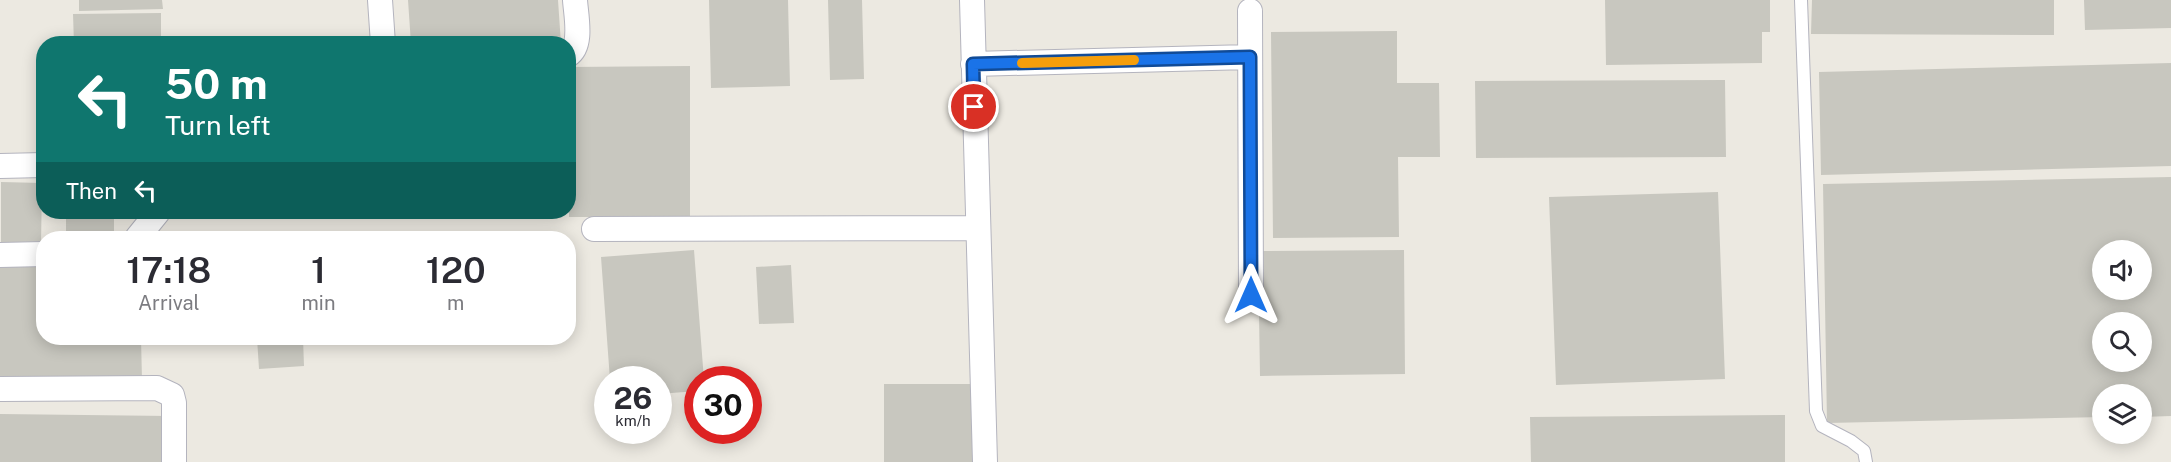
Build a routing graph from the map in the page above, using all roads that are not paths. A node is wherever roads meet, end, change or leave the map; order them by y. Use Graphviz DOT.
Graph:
graph roads {
  1 [pos="380,0"];
  2 [pos="575,0"];
  3 [pos="972,0"];
  4 [pos="1801,0"];
  5 [pos="1250,11"];
  6 [pos="382,36"];
  7 [pos="576,46"];
  8 [pos="1250,57"];
  9 [pos="973,64"];
  10 [pos="36,165"];
  11 [pos="0,166"];
  12 [pos="978,228"];
  13 [pos="594,229"];
  14 [pos="36,254"];
  15 [pos="0,255"];
  16 [pos="1251,295"];
  17 [pos="0,389"];
  18 [pos="174,462"];
  19 [pos="985,462"];
  20 [pos="1866,462"];
  1 -- 6 [label="street"];
  2 -- 7 [label="street"];
  3 -- 9 [label="street"];
  4 -- 20 [label="lane"];
  5 -- 8 [label="street"];
  8 -- 9 [label="street"];
  8 -- 16 [label="street"];
  9 -- 12 [label="street"];
  10 -- 11 [label="street"];
  12 -- 13 [label="street"];
  12 -- 19 [label="street"];
  14 -- 15 [label="street"];
  17 -- 18 [label="street"];
}
